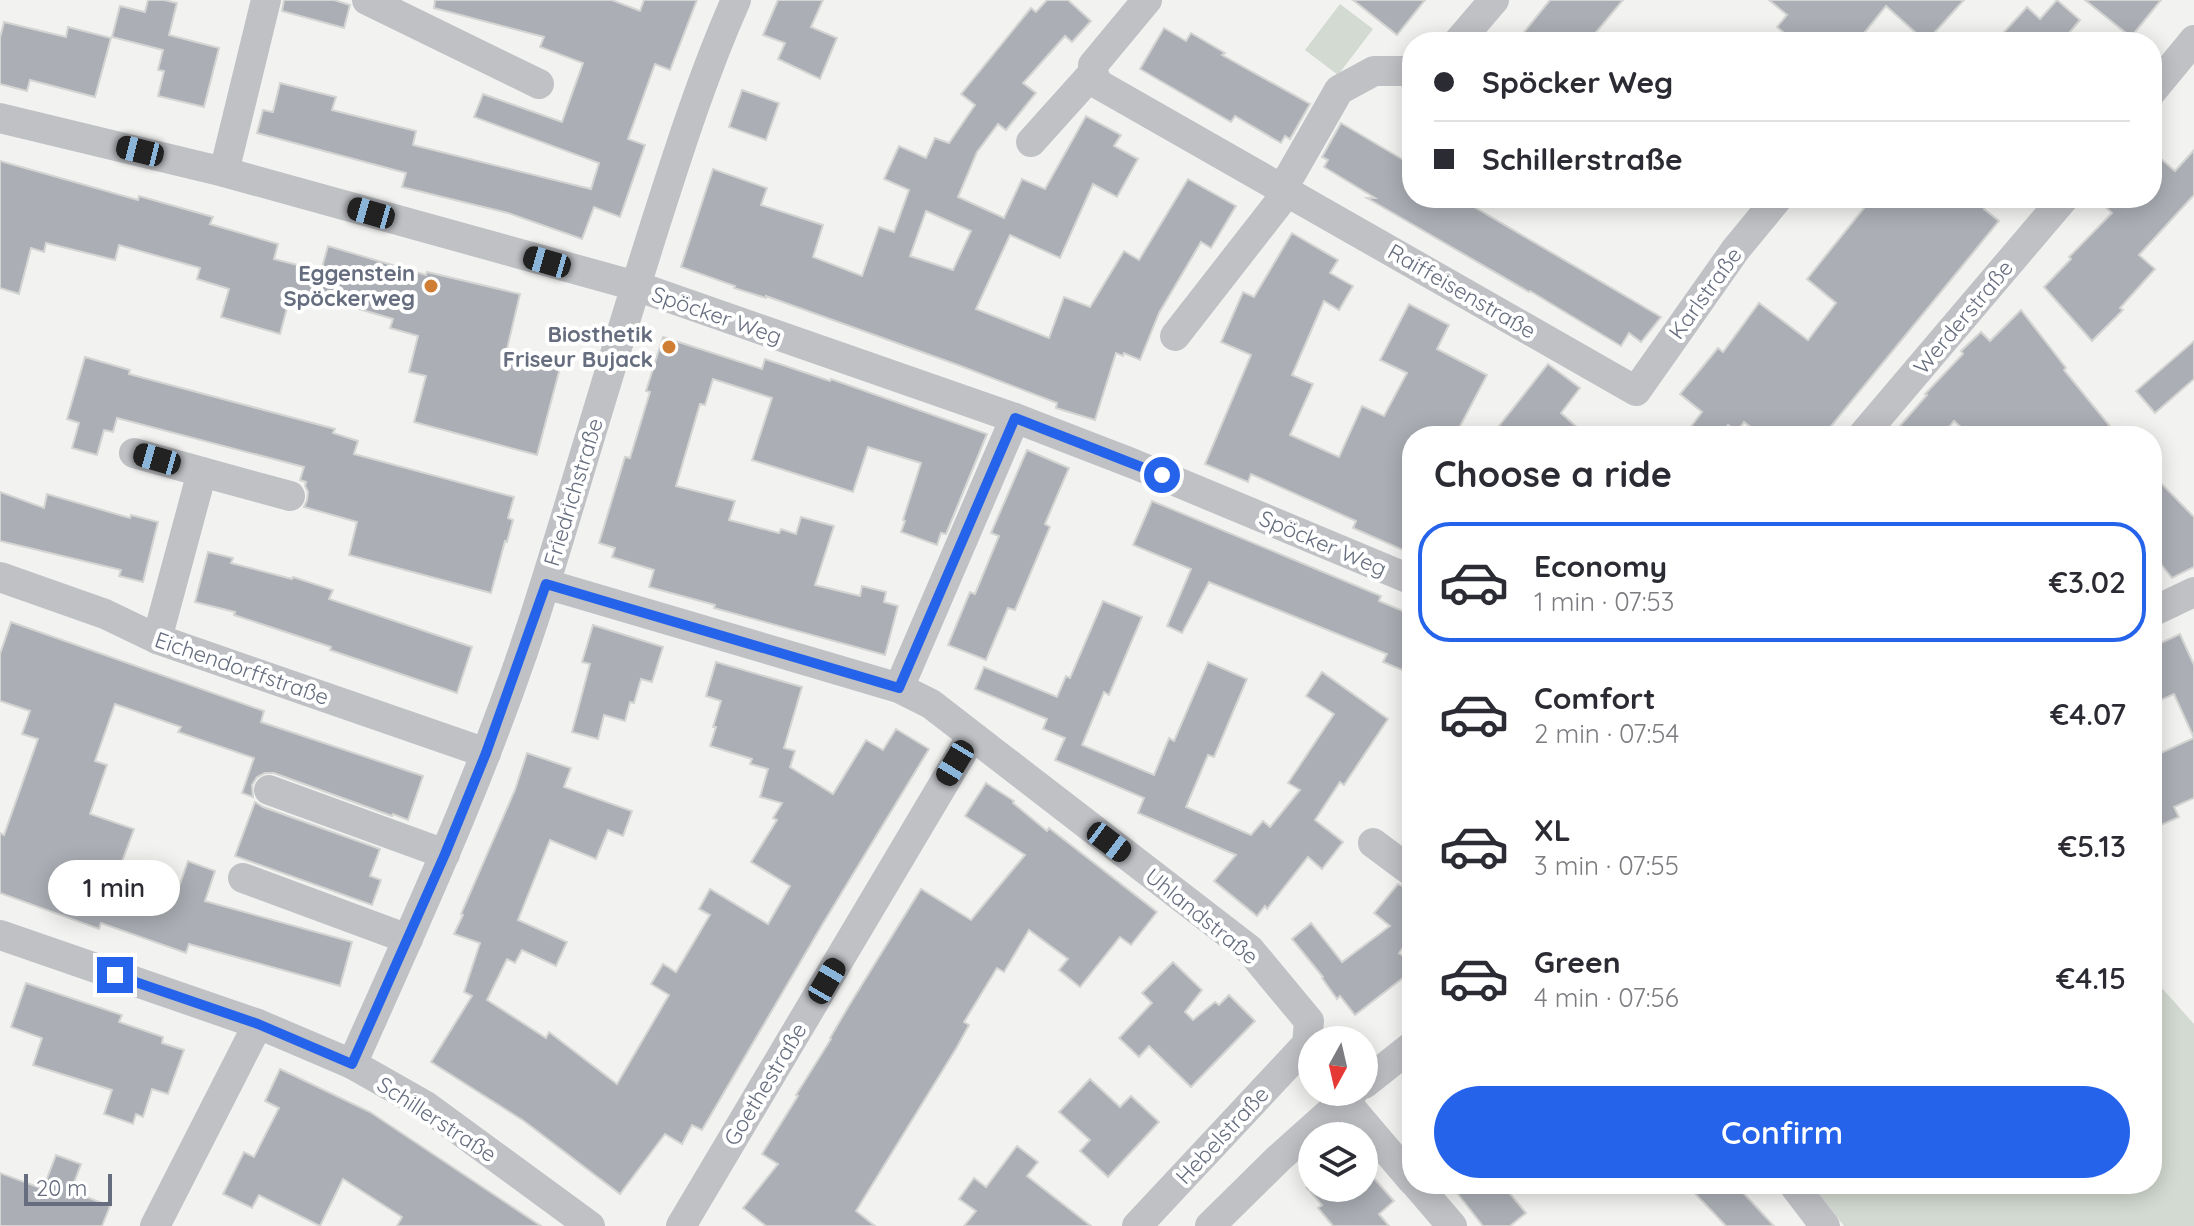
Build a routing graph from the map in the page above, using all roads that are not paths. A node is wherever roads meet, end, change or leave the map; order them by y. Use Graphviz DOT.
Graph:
graph roads {
  1 [pos="266,0"];
  2 [pos="367,0"];
  3 [pos="736,0"];
  4 [pos="1147,0"];
  5 [pos="1494,0"];
  6 [pos="1473,32"];
  7 [pos="2194,40"];
  8 [pos="1402,71"];
  9 [pos="1093,73"];
  10 [pos="2162,79"];
  11 [pos="539,84"];
  12 [pos="0,118"];
  13 [pos="1031,142"];
  14 [pos="224,172"];
  15 [pos="1286,190"];
  16 [pos="1770,208"];
  17 [pos="2051,208"];
  18 [pos="636,286"];
  19 [pos="1175,336"];
  20 [pos="1636,391"];
  21 [pos="1015,418"];
  22 [pos="1870,426"];
  23 [pos="134,453"];
  24 [pos="202,472"];
  25 [pos="290,496"];
  26 [pos="1402,576"];
  27 [pos="0,577"];
  28 [pos="546,584"];
  29 [pos="2194,592"];
  30 [pos="2162,607"];
  31 [pos="157,639"];
  32 [pos="899,688"];
  33 [pos="972,736"];
  34 [pos="486,753"];
  35 [pos="269,790"];
  36 [pos="1373,843"];
  37 [pos="445,854"];
  38 [pos="1402,865"];
  39 [pos="243,878"];
  40 [pos="0,935"];
  41 [pos="408,939"];
  42 [pos="258,1024"];
  43 [pos="1309,1026"];
  44 [pos="1298,1054"];
  45 [pos="1402,1054"];
  46 [pos="352,1064"];
  47 [pos="1378,1073"];
  48 [pos="1338,1106"];
  49 [pos="1363,1106"];
  50 [pos="1402,1164"];
  51 [pos="1424,1194"];
  52 [pos="1801,1194"];
  53 [pos="155,1226"];
  54 [pos="590,1226"];
  55 [pos="681,1226"];
  56 [pos="1137,1226"];
  57 [pos="1210,1226"];
  58 [pos="1452,1226"];
  59 [pos="1825,1226"];
  1 -- 14 [label="street"];
  2 -- 11 [label="street"];
  3 -- 18 [label="street, Friedrichstraße"];
  4 -- 9 [label="street"];
  5 -- 6 [label="street"];
  7 -- 10 [label="street"];
  8 -- 15 [label="street"];
  9 -- 13 [label="street"];
  9 -- 15 [label="street, Raiffeisenstraße"];
  12 -- 14 [label="street, Spöcker Weg"];
  14 -- 18 [label="street, Spöcker Weg"];
  15 -- 19 [label="street"];
  15 -- 20 [label="street, Raiffeisenstraße"];
  16 -- 20 [label="street, Karlstraße"];
  17 -- 22 [label="street, Werderstraße"];
  18 -- 21 [label="street, Spöcker Weg"];
  18 -- 28 [label="street, Friedrichstraße"];
  21 -- 26 [label="street, Spöcker Weg"];
  21 -- 32 [label="street"];
  23 -- 24 [label="street"];
  24 -- 25 [label="street"];
  24 -- 31 [label="street"];
  27 -- 31 [label="street, Eichendorffstraße"];
  28 -- 32 [label="street, Uhlandstraße"];
  28 -- 34 [label="street, Friedrichstraße"];
  29 -- 30 [label="street"];
  31 -- 34 [label="street, Eichendorffstraße"];
  32 -- 33 [label="street, Uhlandstraße"];
  33 -- 43 [label="street, Uhlandstraße"];
  33 -- 55 [label="street, Goethestraße"];
  34 -- 37 [label="street, Friedrichstraße"];
  35 -- 37 [label="street"];
  36 -- 38 [label="street"];
  37 -- 41 [label="street, Friedrichstraße"];
  39 -- 41 [label="street"];
  40 -- 42 [label="street, Schillerstraße"];
  41 -- 46 [label="street, Friedrichstraße"];
  42 -- 46 [label="street, Schillerstraße"];
  42 -- 53 [label="street"];
  44 -- 56 [label="street, Hebelstraße"];
  45 -- 47 [label="street"];
  46 -- 54 [label="street, Schillerstraße"];
  48 -- 57 [label="street"];
  49 -- 50 [label="street"];
  51 -- 58 [label="street"];
  52 -- 59 [label="street"];
}
